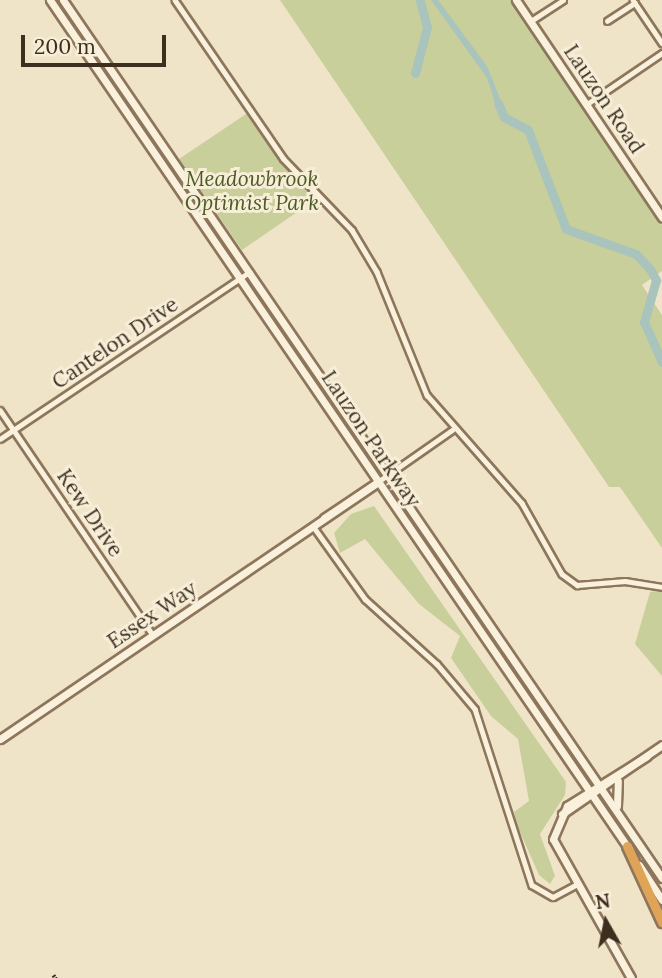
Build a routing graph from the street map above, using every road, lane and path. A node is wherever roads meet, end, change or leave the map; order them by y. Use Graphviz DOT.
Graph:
graph roads {
  1 [pos="50,0"];
  2 [pos="63,0"];
  3 [pos="175,0"];
  4 [pos="516,0"];
  5 [pos="563,0"];
  6 [pos="634,1"];
  7 [pos="531,21"];
  8 [pos="607,21"];
  9 [pos="662,44"];
  10 [pos="662,53"];
  11 [pos="587,104"];
  12 [pos="662,217"];
  13 [pos="249,272"];
  14 [pos="239,278"];
  15 [pos="0,410"];
  16 [pos="14,430"];
  17 [pos="452,430"];
  18 [pos="0,439"];
  19 [pos="388,477"];
  20 [pos="379,481"];
  21 [pos="313,526"];
  22 [pos="662,587"];
  23 [pos="153,635"];
  24 [pos="0,739"];
  25 [pos="662,745"];
  26 [pos="647,756"];
  27 [pos="618,780"];
  28 [pos="601,788"];
  29 [pos="592,793"];
  30 [pos="620,817"];
  31 [pos="627,846"];
  32 [pos="662,878"];
  33 [pos="576,885"];
  34 [pos="662,900"];
  35 [pos="662,922"];
  36 [pos="631,978"];
  1 -- 14 [label="main road, Lauzon Parkway"];
  2 -- 13 [label="main road, Lauzon Parkway"];
  3 -- 17 [label="street"];
  4 -- 7 [label="main road, Lauzon Road"];
  5 -- 7 [label="street"];
  6 -- 8 [label="street"];
  6 -- 9 [label="street"];
  7 -- 11 [label="main road, Lauzon Road"];
  10 -- 11 [label="street"];
  11 -- 12 [label="main road, Lauzon Road"];
  13 -- 14 [label="street, Cantelon Drive"];
  13 -- 19 [label="main road, Lauzon Parkway"];
  14 -- 16 [label="street, Cantelon Drive"];
  14 -- 20 [label="main road, Lauzon Parkway"];
  15 -- 16 [label="street, Kew Drive"];
  16 -- 18 [label="street, Cantelon Drive"];
  16 -- 23 [label="street, Kew Drive"];
  17 -- 19 [label="street, Essex Way"];
  17 -- 22 [label="street"];
  19 -- 20 [label="street, Essex Way"];
  19 -- 28 [label="main road, Lauzon Parkway"];
  20 -- 21 [label="main road, Essex Way"];
  20 -- 29 [label="main road, Lauzon Parkway"];
  21 -- 23 [label="main road, Essex Way"];
  21 -- 33 [label="street"];
  23 -- 24 [label="main road, Essex Way"];
  25 -- 26 [label="main road"];
  26 -- 27 [label="main road"];
  26 -- 28 [label="main road"];
  27 -- 28 [label="main road"];
  27 -- 30 [label="main road"];
  28 -- 29 [label="main road"];
  28 -- 30 [label="main road, Lauzon Parkway"];
  29 -- 31 [label="main road, Lauzon Parkway"];
  29 -- 33 [label="main road"];
  30 -- 32 [label="main road, Lauzon Parkway"];
  31 -- 34 [label="main road, Lauzon Parkway"];
  31 -- 35 [label="highway"];
  33 -- 36 [label="main road"];
}
